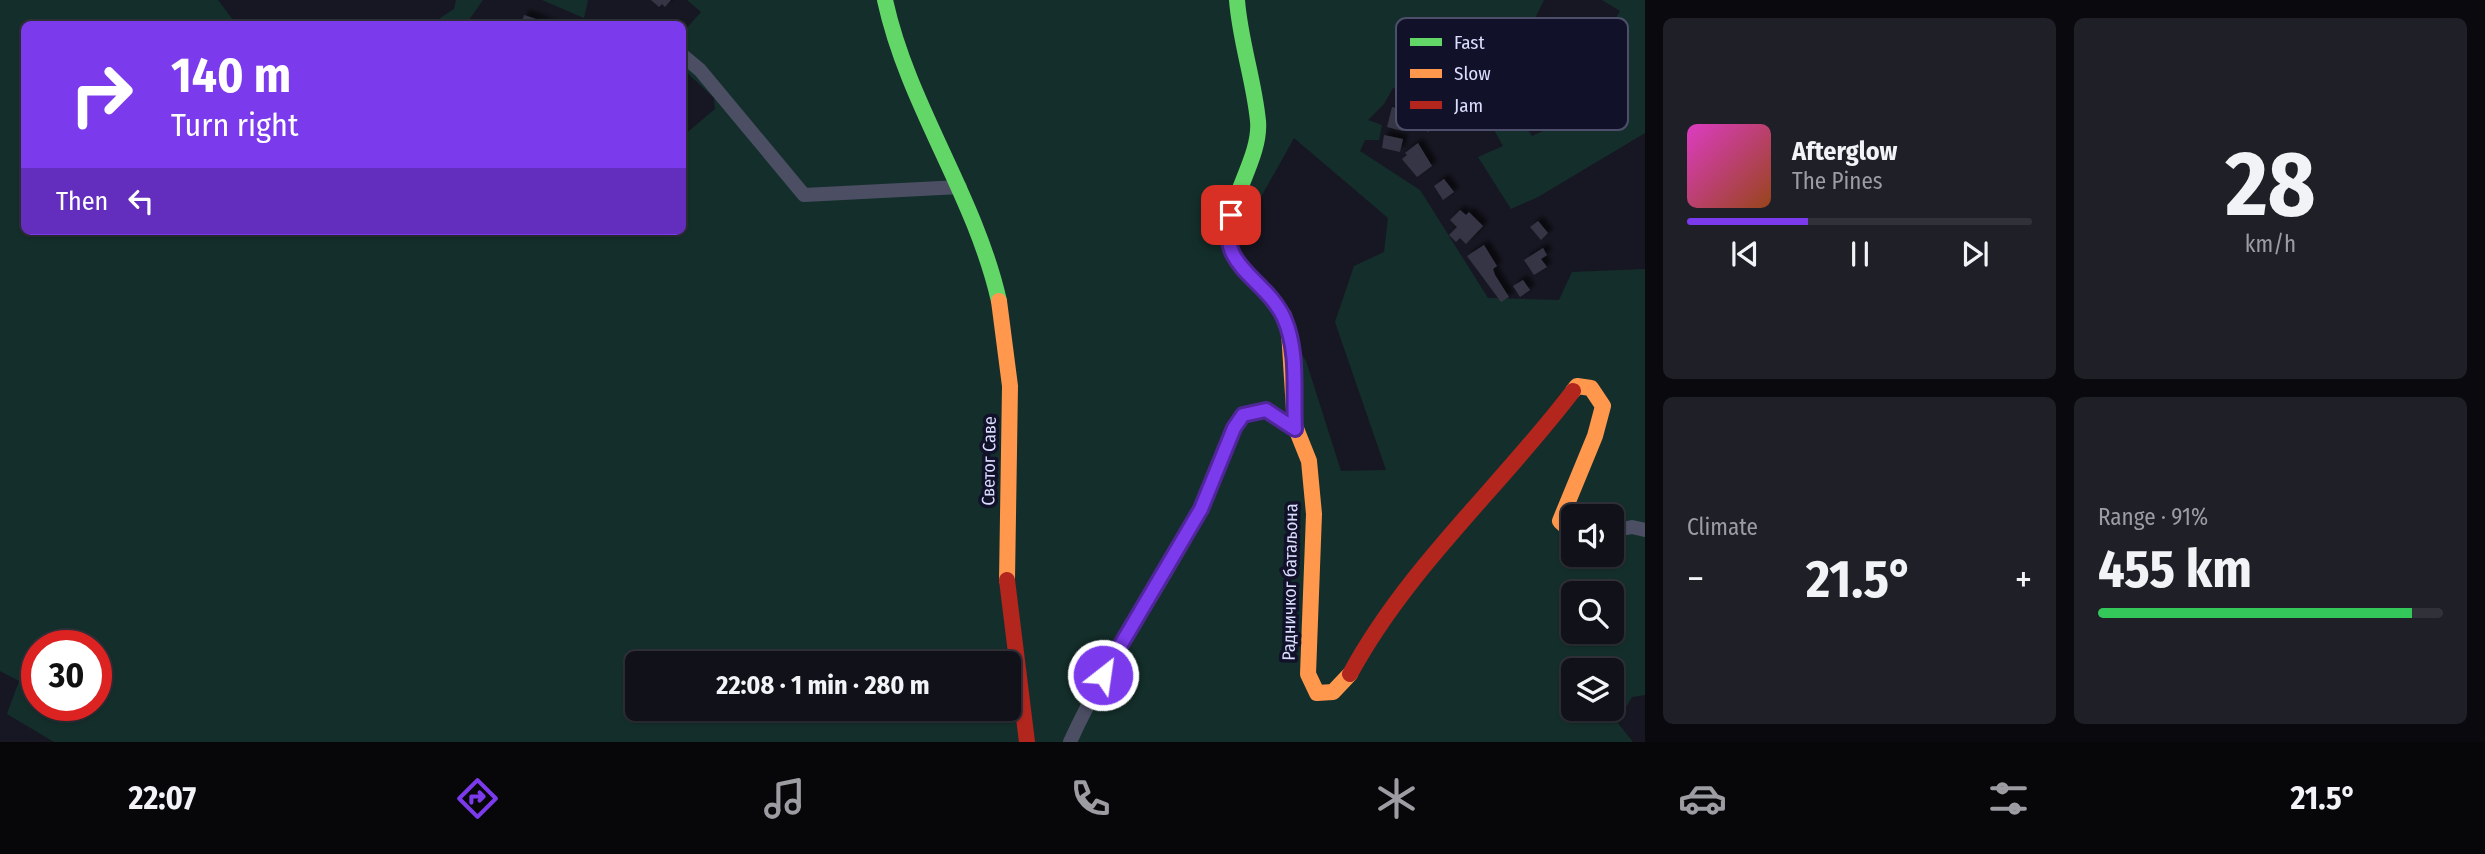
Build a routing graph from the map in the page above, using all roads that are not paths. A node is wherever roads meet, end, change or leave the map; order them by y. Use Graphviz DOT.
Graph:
graph roads {
  1 [pos="885,0"];
  2 [pos="1237,0"];
  3 [pos="686,58"];
  4 [pos="960,187"];
  5 [pos="1295,429"];
  6 [pos="1564,504"];
  7 [pos="1624,529"];
  8 [pos="1645,530"];
  9 [pos="1027,742"];
  10 [pos="1070,742"];
  1 -- 4 [label="street, Светог Саве"];
  2 -- 5 [label="street, Радничког батаљона"];
  3 -- 4 [label="street"];
  4 -- 9 [label="street, Светог Саве"];
  5 -- 6 [label="street, Радничког батаљона"];
  5 -- 10 [label="street"];
  7 -- 8 [label="street"];
}
